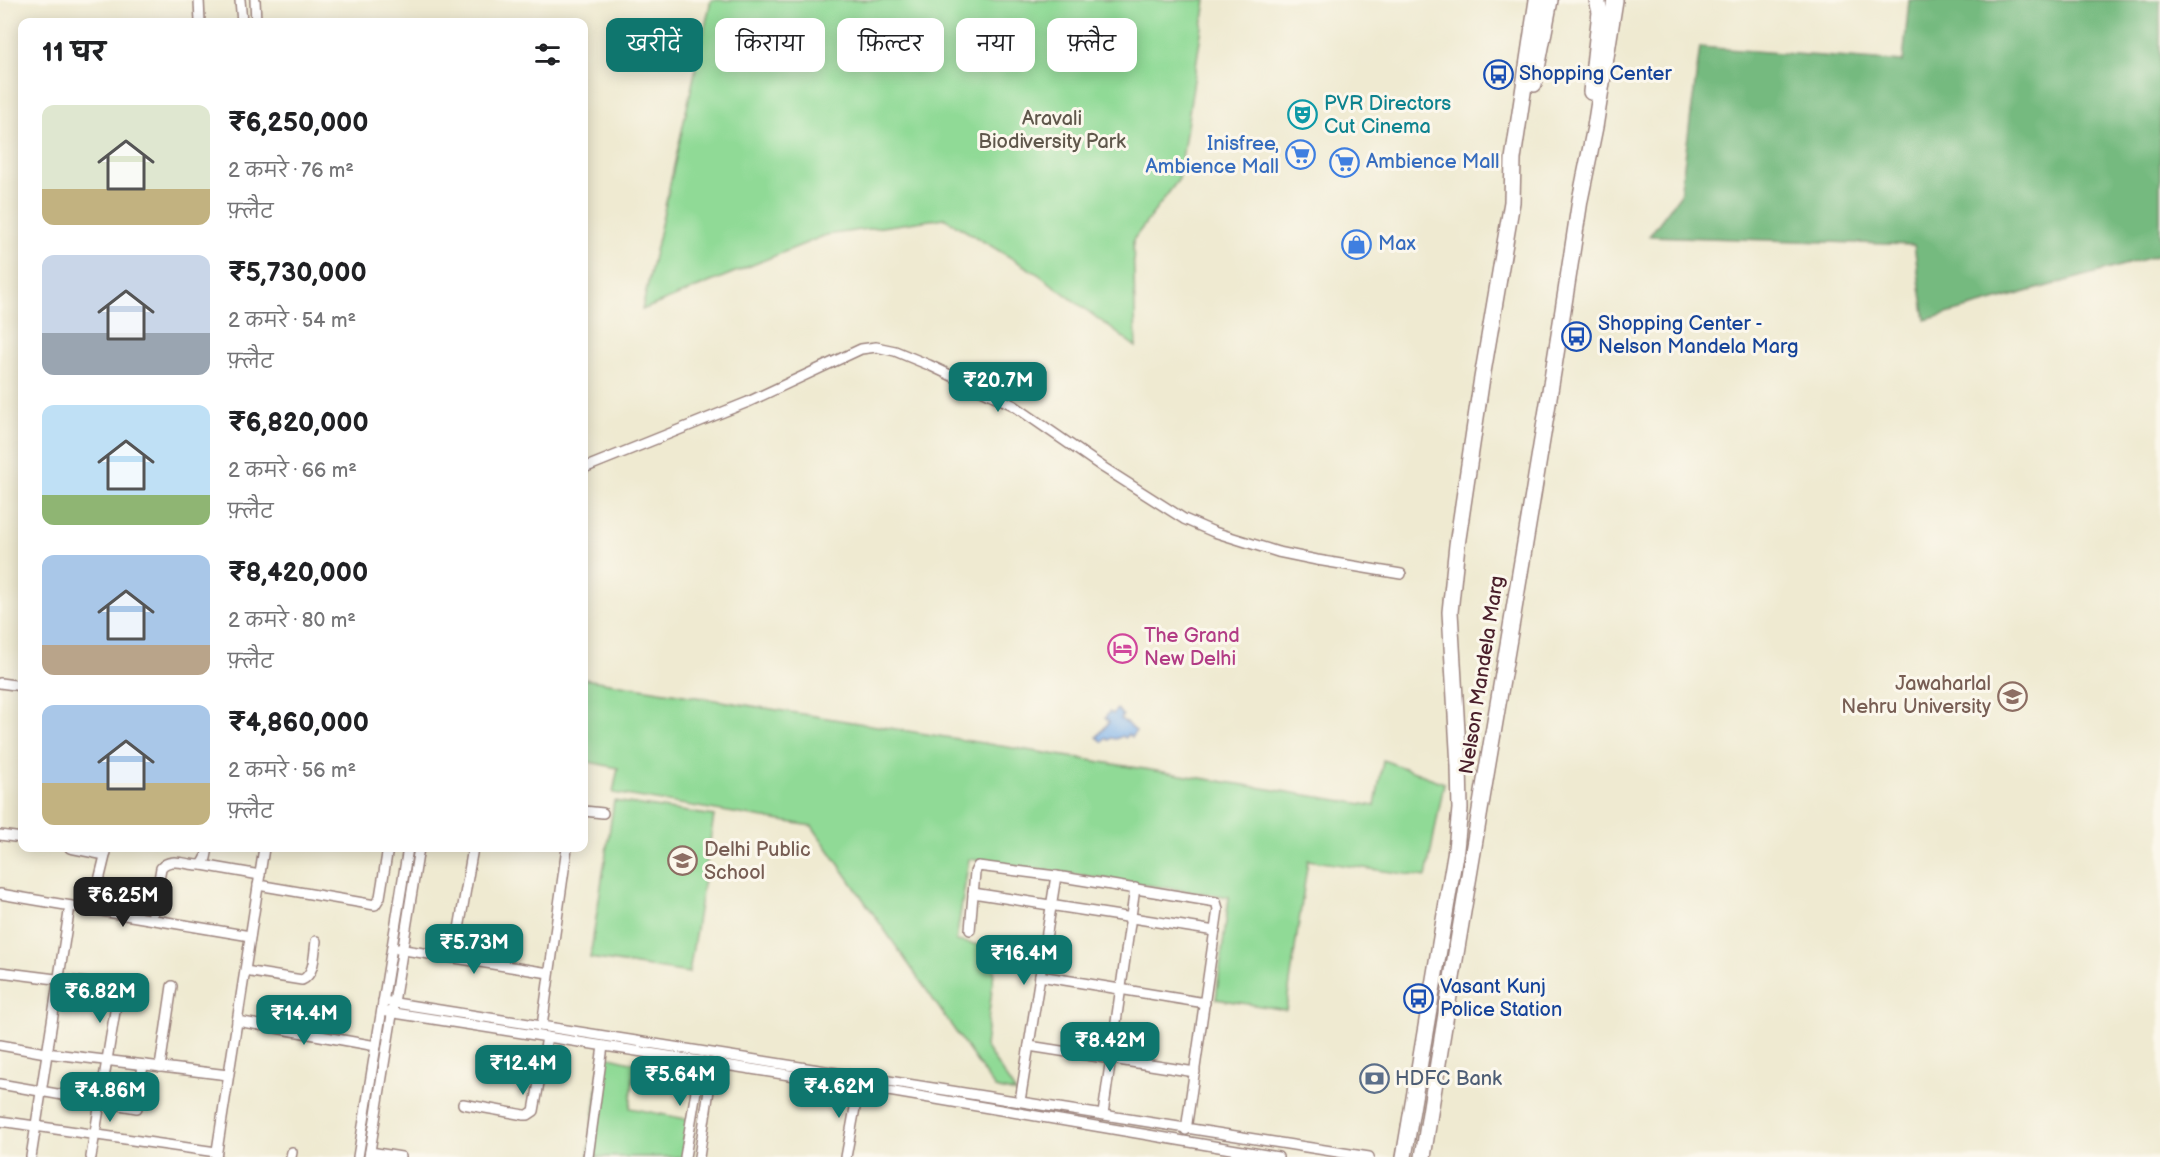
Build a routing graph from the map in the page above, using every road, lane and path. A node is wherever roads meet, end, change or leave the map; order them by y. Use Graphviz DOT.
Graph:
graph roads {
  1 [pos="199,0"];
  2 [pos="240,0"];
  3 [pos="255,0"];
  4 [pos="1537,0"];
  5 [pos="1550,0"];
  6 [pos="1598,0"];
  7 [pos="1615,0"];
  8 [pos="200,18"];
  9 [pos="242,18"];
  10 [pos="256,18"];
  11 [pos="1580,200"];
  12 [pos="1512,202"];
  13 [pos="588,466"];
  14 [pos="1401,574"];
  15 [pos="0,682"];
  16 [pos="18,685"];
  17 [pos="588,811"];
  18 [pos="603,813"];
  19 [pos="0,835"];
  20 [pos="18,837"];
  21 [pos="106,852"];
  22 [pos="207,852"];
  23 [pos="263,852"];
  24 [pos="387,852"];
  25 [pos="407,852"];
  26 [pos="418,852"];
  27 [pos="472,852"];
  28 [pos="566,852"];
  29 [pos="202,866"];
  30 [pos="260,875"];
  31 [pos="1056,876"];
  32 [pos="258,885"];
  33 [pos="1135,888"];
  34 [pos="973,893"];
  35 [pos="0,894"];
  36 [pos="1051,905"];
  37 [pos="70,906"];
  38 [pos="92,909"];
  39 [pos="1131,918"];
  40 [pos="152,919"];
  41 [pos="970,930"];
  42 [pos="1215,931"];
  43 [pos="250,936"];
  44 [pos="316,941"];
  45 [pos="392,949"];
  46 [pos="402,950"];
  47 [pos="454,958"];
  48 [pos="244,970"];
  49 [pos="549,973"];
  50 [pos="0,974"];
  51 [pos="1040,976"];
  52 [pos="59,978"];
  53 [pos="172,986"];
  54 [pos="1121,989"];
  55 [pos="1205,1003"];
  56 [pos="382,1006"];
  57 [pos="393,1008"];
  58 [pos="237,1020"];
  59 [pos="542,1026"];
  60 [pos="547,1037"];
  61 [pos="0,1045"];
  62 [pos="376,1046"];
  63 [pos="603,1046"];
  64 [pos="1029,1046"];
  65 [pos="46,1053"];
  66 [pos="1111,1059"];
  67 [pos="107,1061"];
  68 [pos="701,1061"];
  69 [pos="713,1063"];
  70 [pos="143,1065"];
  71 [pos="160,1067"];
  72 [pos="1195,1072"];
  73 [pos="228,1076"];
  74 [pos="0,1084"];
  75 [pos="859,1086"];
  76 [pos="41,1091"];
  77 [pos="1020,1101"];
  78 [pos="100,1102"];
  79 [pos="463,1104"];
  80 [pos="1069,1108"];
  81 [pos="1103,1114"];
  82 [pos="0,1121"];
  83 [pos="1070,1122"];
  84 [pos="36,1126"];
  85 [pos="1187,1127"];
  86 [pos="94,1135"];
  87 [pos="1185,1140"];
  88 [pos="370,1154"];
  89 [pos="216,1155"];
  90 [pos="32,1157"];
  91 [pos="91,1157"];
  92 [pos="358,1157"];
  93 [pos="401,1157"];
  94 [pos="588,1157"];
  95 [pos="685,1157"];
  96 [pos="699,1157"];
  97 [pos="846,1157"];
  98 [pos="1278,1157"];
  99 [pos="1369,1157"];
  100 [pos="1404,1157"];
  101 [pos="1423,1157"];
  1 -- 8 [label="street"];
  2 -- 9 [label="street"];
  3 -- 10 [label="street"];
  4 -- 12 [label="main road, Nelson Mandela Marg"];
  5 -- 12 [label="main road, Nelson Mandela Marg"];
  6 -- 11 [label="main road, Nelson Mandela Marg"];
  7 -- 11 [label="main road, Nelson Mandela Marg"];
  11 -- 101 [label="main road, Nelson Mandela Marg"];
  12 -- 100 [label="main road, Nelson Mandela Marg"];
  13 -- 14 [label="street"];
  15 -- 16 [label="street"];
  17 -- 18 [label="street"];
  19 -- 20 [label="street"];
  21 -- 38 [label="street"];
  22 -- 29 [label="street"];
  23 -- 30 [label="street"];
  24 -- 32 [label="street"];
  25 -- 45 [label="street"];
  26 -- 46 [label="street"];
  27 -- 47 [label="street"];
  28 -- 49 [label="street"];
  29 -- 30 [label="street"];
  29 -- 40 [label="street"];
  30 -- 32 [label="street"];
  31 -- 33 [label="street"];
  31 -- 34 [label="street"];
  31 -- 36 [label="street"];
  32 -- 43 [label="street"];
  33 -- 39 [label="street"];
  33 -- 42 [label="street"];
  34 -- 36 [label="street"];
  34 -- 41 [label="street"];
  35 -- 37 [label="street"];
  36 -- 39 [label="street"];
  36 -- 51 [label="street"];
  37 -- 38 [label="street"];
  37 -- 52 [label="street"];
  38 -- 40 [label="street"];
  39 -- 42 [label="street"];
  39 -- 54 [label="street"];
  40 -- 43 [label="street"];
  42 -- 55 [label="street"];
  43 -- 48 [label="street"];
  44 -- 48 [label="street"];
  45 -- 46 [label="street"];
  45 -- 56 [label="street"];
  46 -- 47 [label="street"];
  46 -- 57 [label="street"];
  47 -- 49 [label="street"];
  48 -- 58 [label="street"];
  49 -- 59 [label="street"];
  50 -- 52 [label="street"];
  51 -- 54 [label="street"];
  51 -- 64 [label="street"];
  52 -- 65 [label="street"];
  52 -- 67 [label="street"];
  53 -- 71 [label="street"];
  54 -- 55 [label="street"];
  54 -- 66 [label="street"];
  55 -- 72 [label="street"];
  56 -- 57 [label="street"];
  56 -- 62 [label="street"];
  57 -- 59 [label="street"];
  57 -- 60 [label="street"];
  57 -- 88 [label="street"];
  58 -- 62 [label="street"];
  58 -- 73 [label="street"];
  59 -- 77 [label="street"];
  60 -- 63 [label="street"];
  60 -- 79 [label="street"];
  61 -- 65 [label="street"];
  62 -- 92 [label="street"];
  63 -- 68 [label="street"];
  63 -- 94 [label="street"];
  64 -- 66 [label="street"];
  64 -- 77 [label="street"];
  65 -- 67 [label="street"];
  65 -- 76 [label="street"];
  66 -- 72 [label="street"];
  66 -- 81 [label="street"];
  67 -- 70 [label="street"];
  67 -- 78 [label="street"];
  68 -- 69 [label="street"];
  68 -- 95 [label="street"];
  69 -- 75 [label="street"];
  69 -- 96 [label="street"];
  70 -- 71 [label="street"];
  70 -- 78 [label="street"];
  71 -- 73 [label="street"];
  72 -- 85 [label="street"];
  73 -- 89 [label="street"];
  74 -- 76 [label="street"];
  75 -- 83 [label="street"];
  75 -- 97 [label="street"];
  76 -- 78 [label="street"];
  76 -- 84 [label="street"];
  77 -- 80 [label="street"];
  78 -- 86 [label="street"];
  80 -- 81 [label="street"];
  80 -- 83 [label="street"];
  81 -- 85 [label="street"];
  82 -- 84 [label="street"];
  83 -- 87 [label="street"];
  84 -- 86 [label="street"];
  84 -- 90 [label="street"];
  85 -- 87 [label="street"];
  85 -- 99 [label="street"];
  86 -- 89 [label="street"];
  86 -- 91 [label="street"];
  87 -- 98 [label="street"];
  88 -- 93 [label="street"];
}
